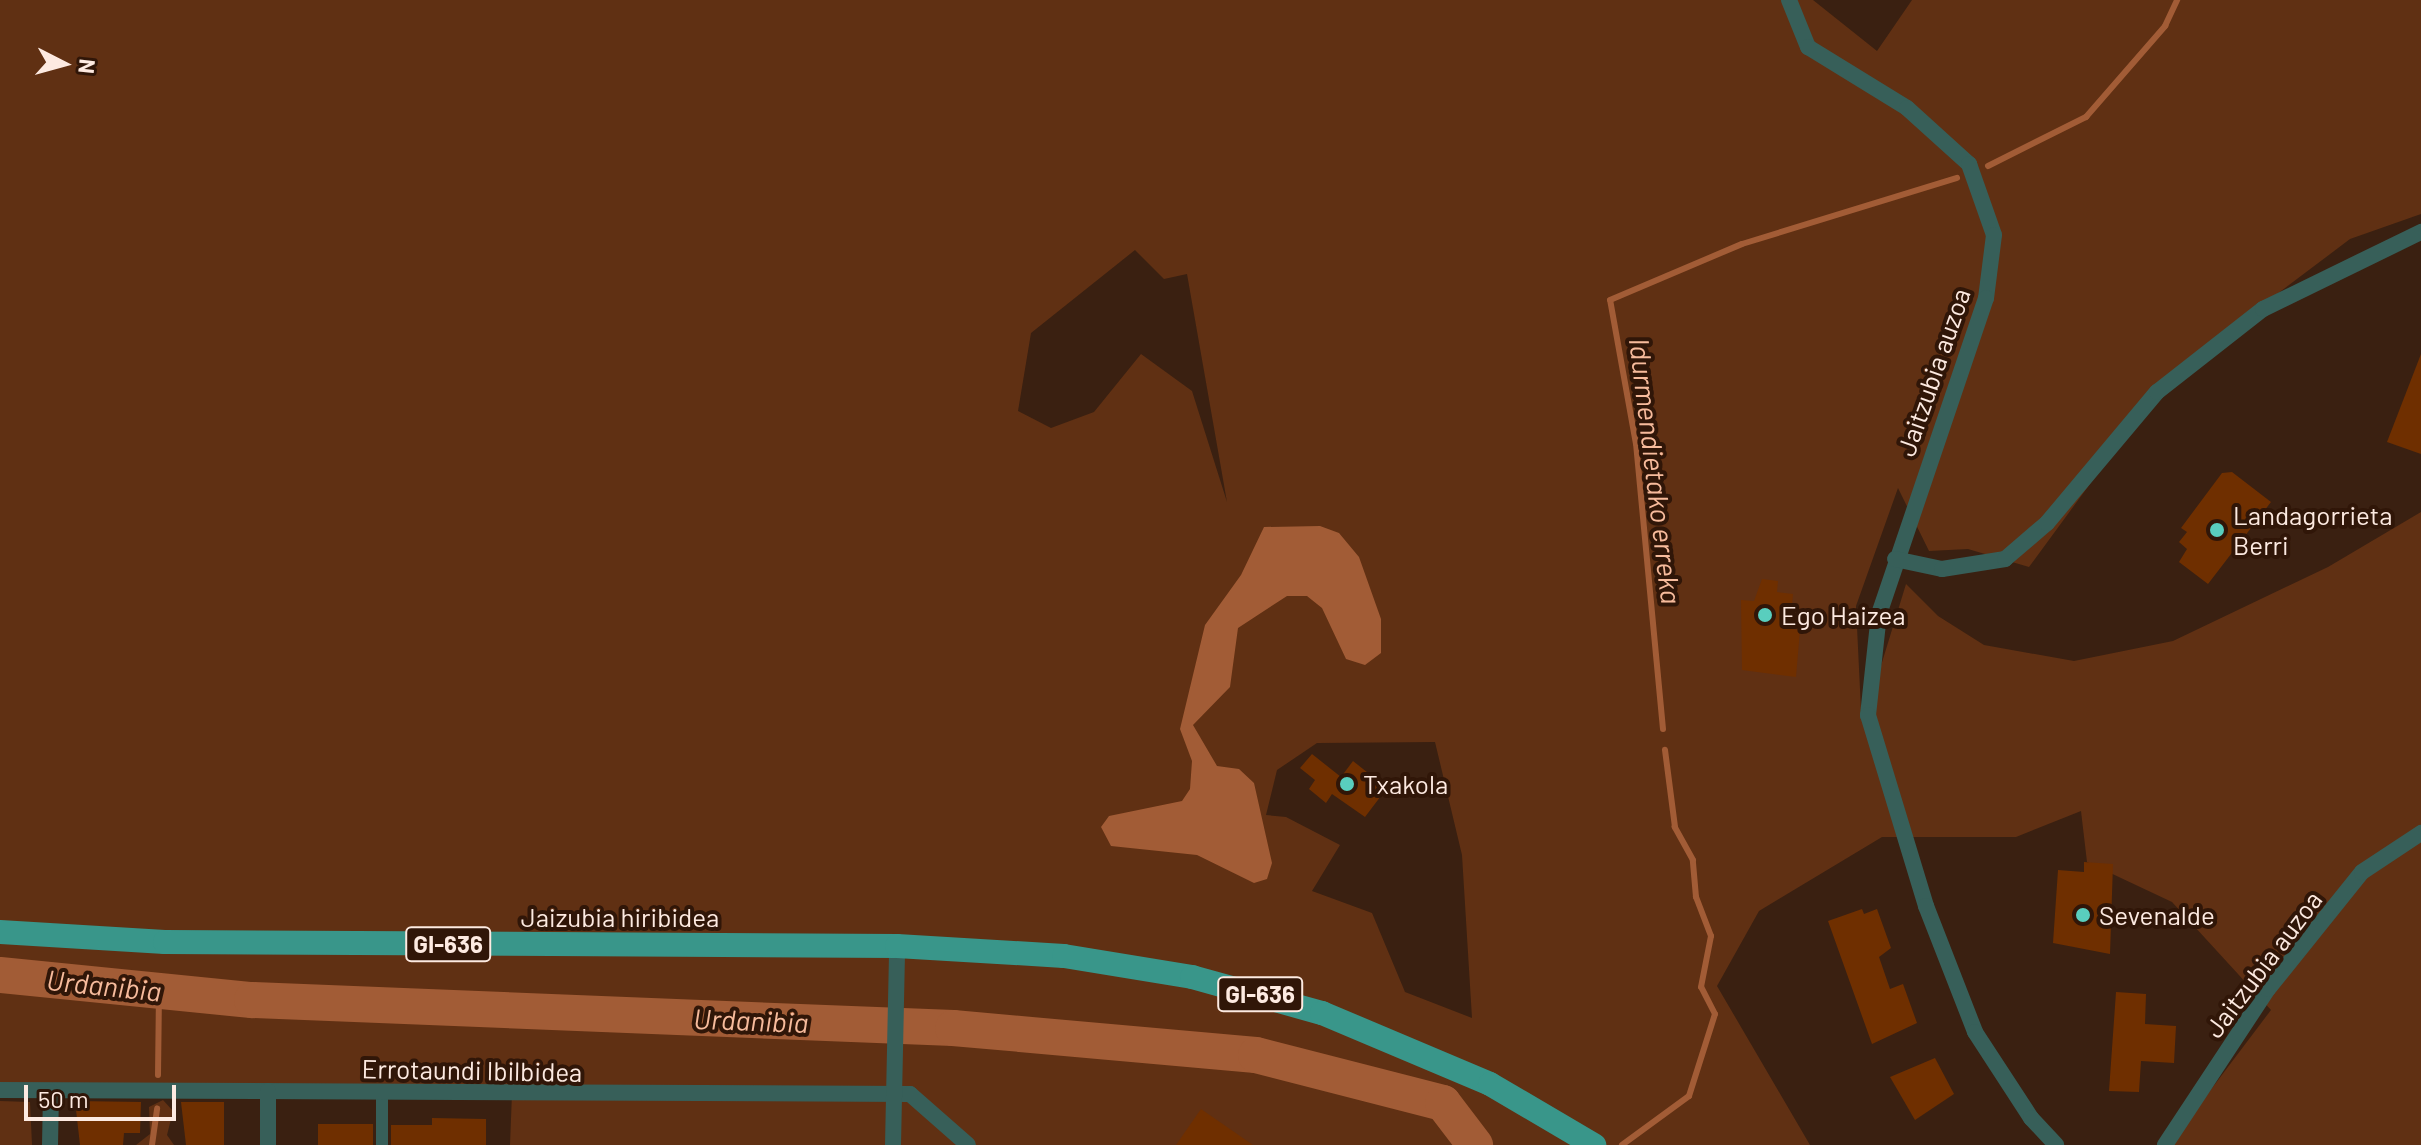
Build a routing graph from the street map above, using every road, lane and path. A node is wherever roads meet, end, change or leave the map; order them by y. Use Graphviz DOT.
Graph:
graph roads {
  1 [pos="1789,0"];
  2 [pos="2421,232"];
  3 [pos="1895,559"];
  4 [pos="2421,833"];
  5 [pos="0,932"];
  6 [pos="897,946"];
  7 [pos="0,1090"];
  8 [pos="268,1091"];
  9 [pos="51,1092"];
  10 [pos="382,1093"];
  11 [pos="894,1094"];
  12 [pos="50,1145"];
  13 [pos="268,1145"];
  14 [pos="382,1145"];
  15 [pos="893,1145"];
  16 [pos="968,1145"];
  17 [pos="1594,1145"];
  18 [pos="2056,1145"];
  19 [pos="2165,1145"];
  1 -- 3 [label="street, Jaitzubia auzoa"];
  2 -- 3 [label="street"];
  3 -- 18 [label="street, Jaitzubia auzoa"];
  4 -- 19 [label="street, Jaitzubia auzoa"];
  5 -- 6 [label="main road, Jaizubia hiribidea / GI-636"];
  6 -- 11 [label="street"];
  6 -- 17 [label="main road, GI-636"];
  7 -- 9 [label="street, Errotaundi Ibilbidea"];
  8 -- 9 [label="street, Errotaundi Ibilbidea"];
  8 -- 10 [label="street, Errotaundi Ibilbidea"];
  8 -- 13 [label="street"];
  9 -- 12 [label="street"];
  10 -- 11 [label="street, Errotaundi Ibilbidea"];
  10 -- 14 [label="street"];
  11 -- 15 [label="street"];
  11 -- 16 [label="street"];
}
